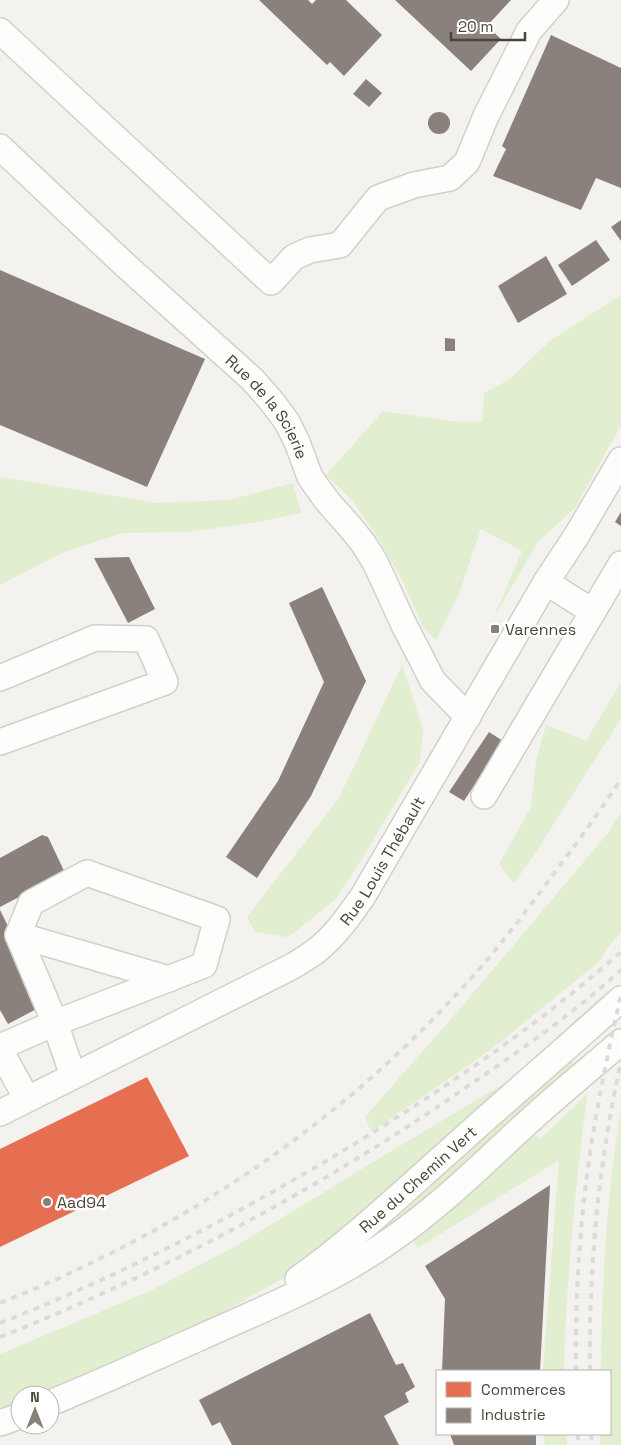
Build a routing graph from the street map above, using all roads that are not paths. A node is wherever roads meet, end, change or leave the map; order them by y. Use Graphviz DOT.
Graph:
graph roads {
  1 [pos="556,0"];
  2 [pos="0,31"];
  3 [pos="0,147"];
  4 [pos="621,460"];
  5 [pos="621,564"];
  6 [pos="546,582"];
  7 [pos="593,612"];
  8 [pos="0,678"];
  9 [pos="468,717"];
  10 [pos="0,742"];
  11 [pos="484,796"];
  12 [pos="18,935"];
  13 [pos="169,979"];
  14 [pos="621,999"];
  15 [pos="55,1023"];
  16 [pos="621,1042"];
  17 [pos="0,1048"];
  18 [pos="73,1076"];
  19 [pos="27,1099"];
  20 [pos="0,1113"];
  21 [pos="199,1338"];
  22 [pos="60,1400"];
  1 -- 2 [label="street"];
  3 -- 9 [label="street, Rue de la Scierie"];
  4 -- 6 [label="street, Rue Louis Thébault"];
  5 -- 7 [label="street"];
  6 -- 7 [label="street"];
  6 -- 9 [label="street, Rue Louis Thébault"];
  7 -- 11 [label="street"];
  8 -- 10 [label="street"];
  9 -- 18 [label="street, Rue Louis Thébault"];
  12 -- 13 [label="street"];
  12 -- 13 [label="street"];
  12 -- 15 [label="street"];
  13 -- 15 [label="street"];
  14 -- 21 [label="street, Rue du Chemin Vert"];
  15 -- 17 [label="street"];
  15 -- 18 [label="street"];
  16 -- 21 [label="street, Rue du Chemin Vert"];
  17 -- 19 [label="street"];
  18 -- 19 [label="street, Rue Louis Thébault"];
  19 -- 20 [label="street, Rue Louis Thébault"];
  21 -- 22 [label="street, Rue du Chemin Vert"];
}
